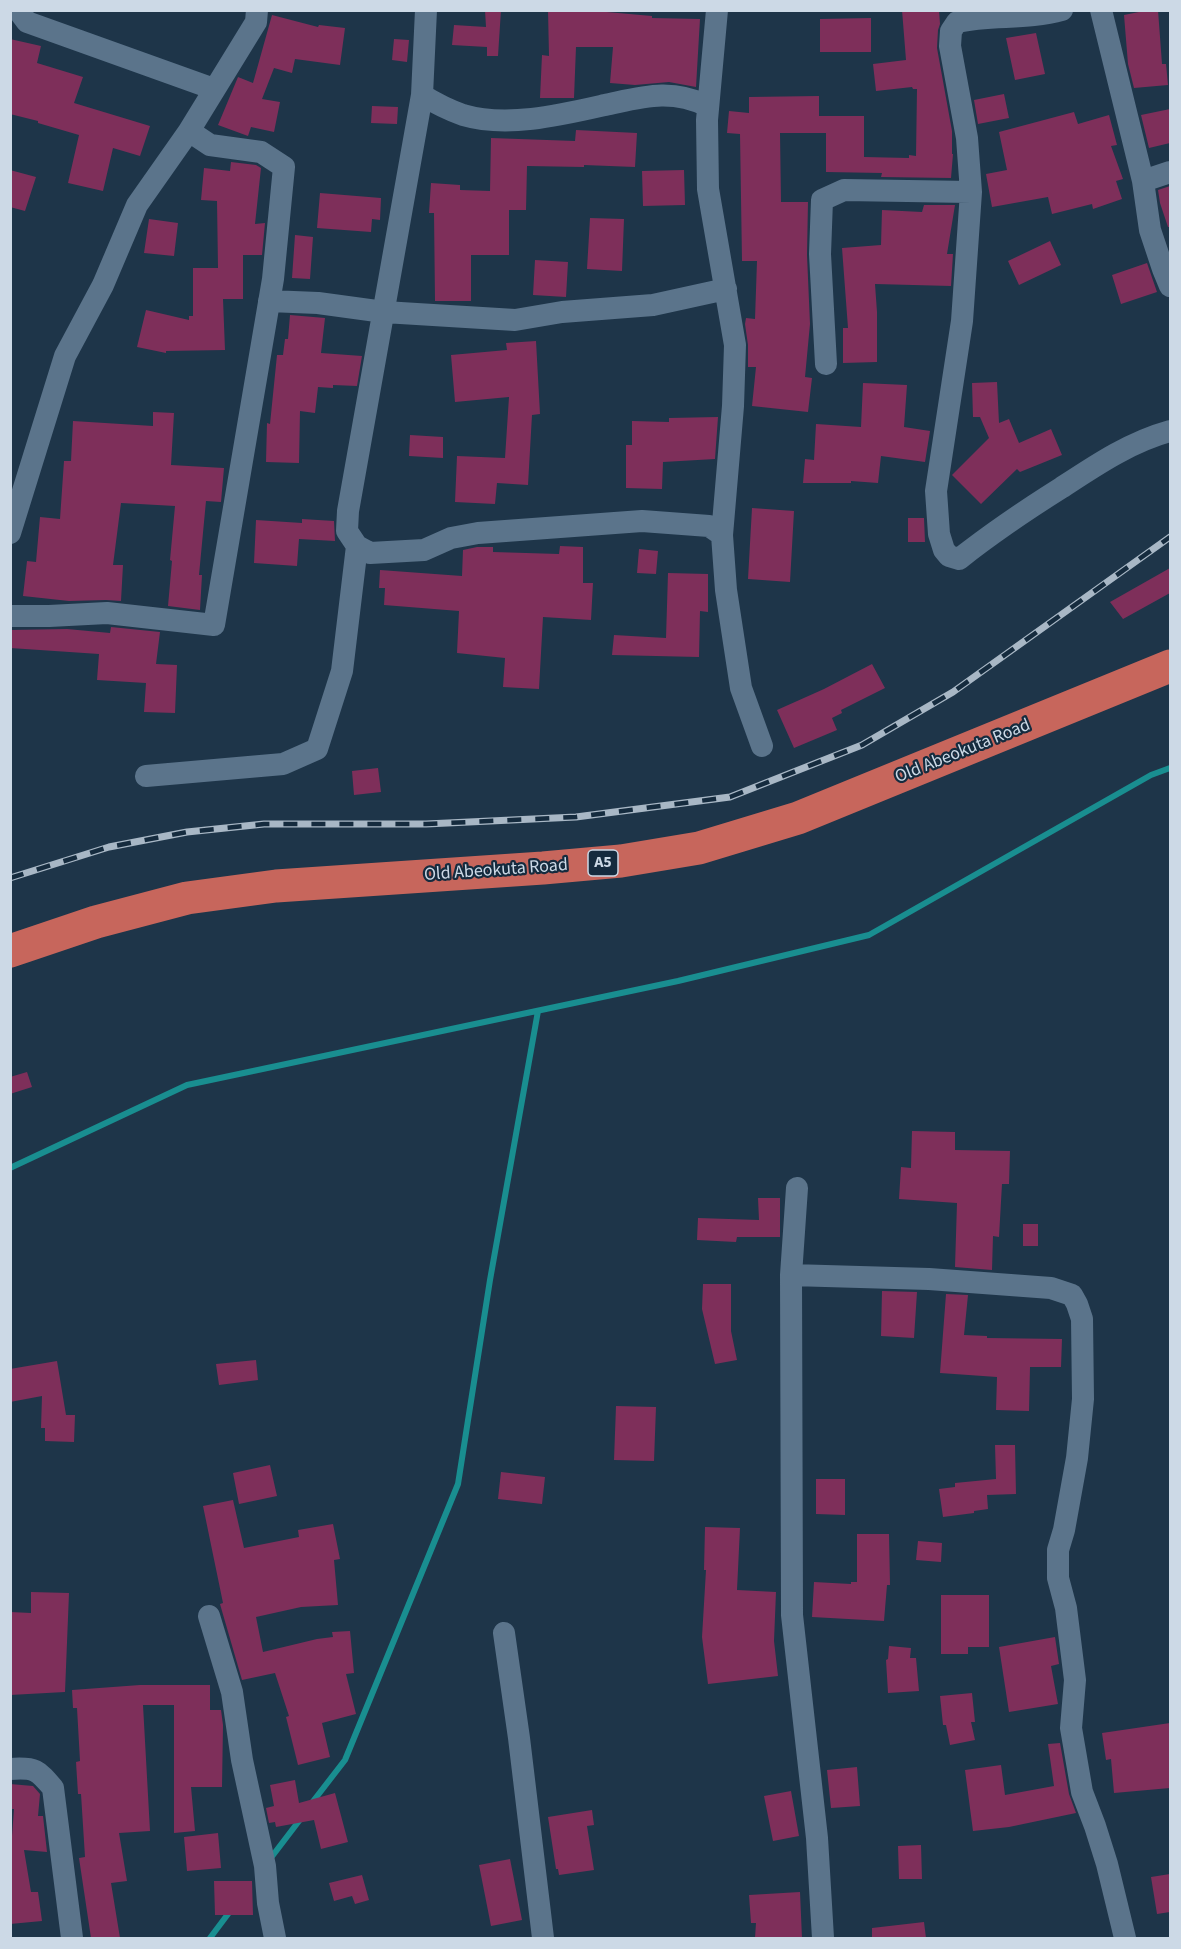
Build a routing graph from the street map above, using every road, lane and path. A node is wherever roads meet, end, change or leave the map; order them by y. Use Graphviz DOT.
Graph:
graph roads {
  1 [pos="18,10"];
  2 [pos="257,10"];
  3 [pos="426,10"];
  4 [pos="717,10"];
  5 [pos="1062,10"];
  6 [pos="1101,10"];
  7 [pos="214,89"];
  8 [pos="422,95"];
  9 [pos="708,106"];
  10 [pos="189,131"];
  11 [pos="1170,172"];
  12 [pos="1143,181"];
  13 [pos="971,192"];
  14 [pos="1170,286"];
  15 [pos="726,289"];
  16 [pos="269,301"];
  17 [pos="384,312"];
  18 [pos="826,364"];
  19 [pos="1170,431"];
  20 [pos="715,531"];
  21 [pos="10,533"];
  22 [pos="357,546"];
  23 [pos="10,616"];
  24 [pos="1170,666"];
  25 [pos="762,746"];
  26 [pos="146,776"];
  27 [pos="10,951"];
  28 [pos="797,1188"];
  29 [pos="790,1275"];
  30 [pos="209,1616"];
  31 [pos="504,1633"];
  32 [pos="10,1769"];
  33 [pos="72,1938"];
  34 [pos="275,1938"];
  35 [pos="543,1938"];
  36 [pos="823,1938"];
  37 [pos="1125,1938"];
  1 -- 7 [label="street"];
  2 -- 7 [label="street"];
  3 -- 8 [label="street"];
  4 -- 9 [label="street"];
  5 -- 13 [label="street"];
  6 -- 12 [label="street"];
  7 -- 10 [label="street"];
  8 -- 9 [label="street"];
  8 -- 17 [label="street"];
  9 -- 15 [label="street"];
  10 -- 16 [label="street"];
  10 -- 21 [label="street"];
  11 -- 12 [label="street"];
  12 -- 14 [label="street"];
  13 -- 18 [label="street"];
  13 -- 19 [label="street"];
  15 -- 17 [label="street"];
  15 -- 20 [label="street"];
  16 -- 17 [label="street"];
  16 -- 23 [label="street"];
  17 -- 22 [label="street"];
  20 -- 22 [label="street"];
  20 -- 25 [label="street"];
  22 -- 26 [label="street"];
  24 -- 27 [label="highway, Old Abeokuta Road / A5"];
  28 -- 29 [label="street"];
  29 -- 36 [label="street"];
  29 -- 37 [label="street"];
  30 -- 34 [label="street"];
  31 -- 35 [label="street"];
  32 -- 33 [label="street"];
}
